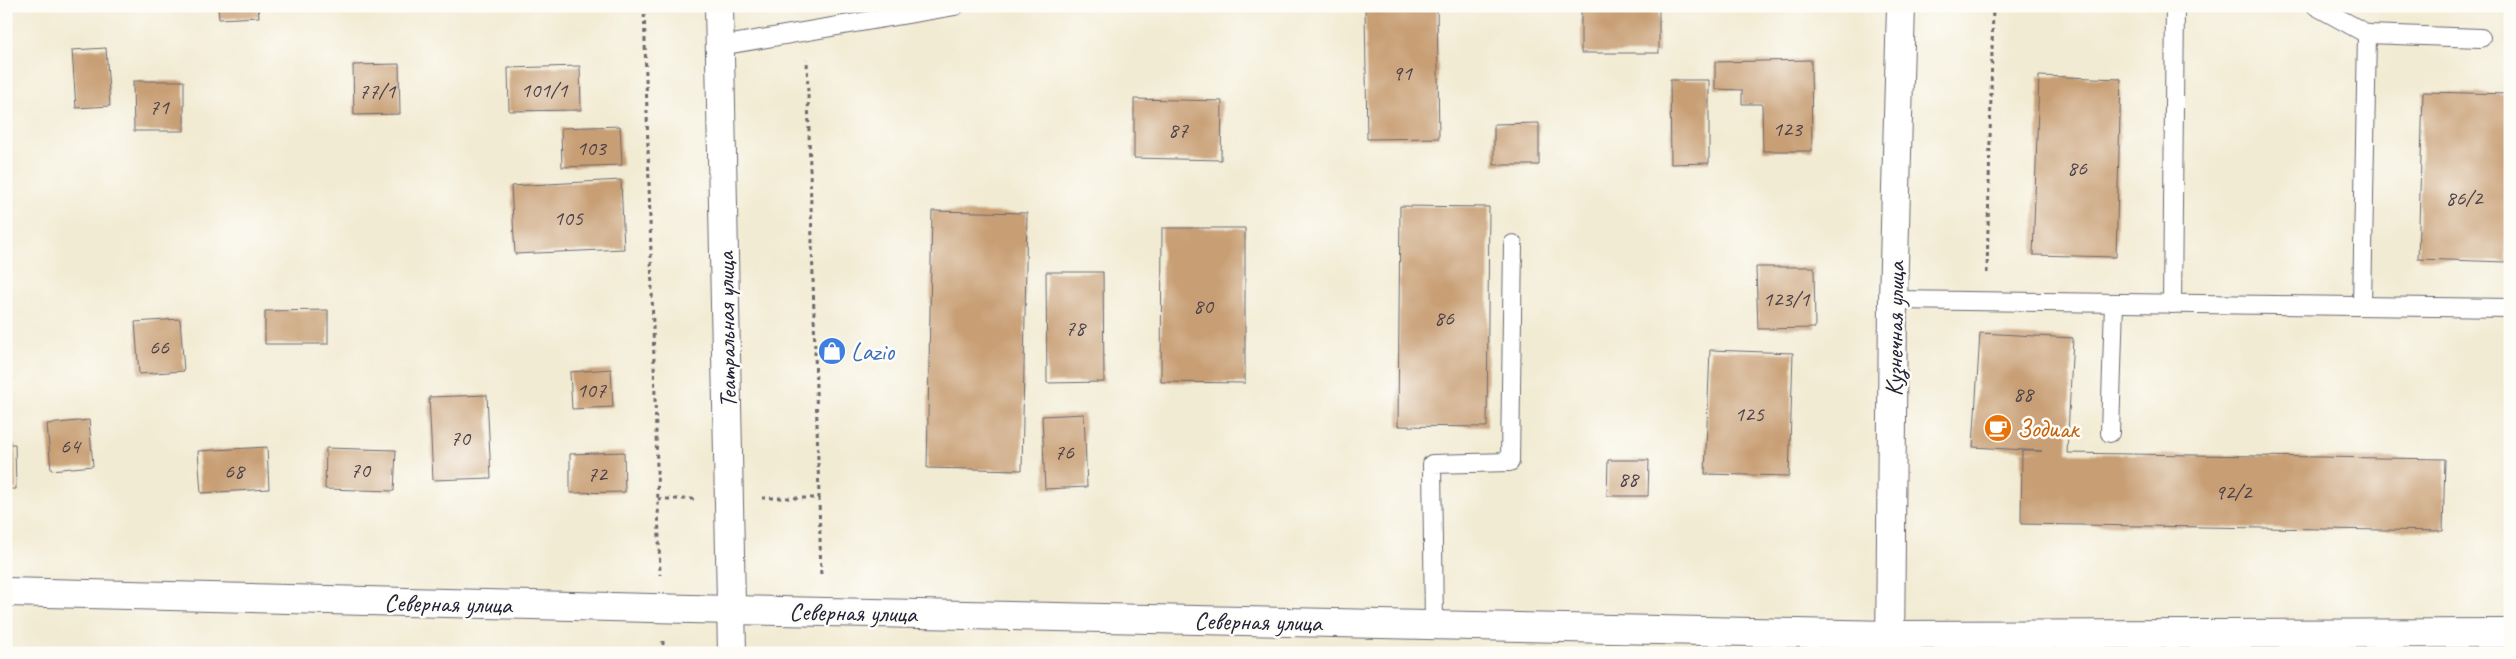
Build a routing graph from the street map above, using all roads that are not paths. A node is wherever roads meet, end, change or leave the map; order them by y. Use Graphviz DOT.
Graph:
graph roads {
  1 [pos="719,6"];
  2 [pos="955,6"];
  3 [pos="1901,6"];
  4 [pos="2175,6"];
  5 [pos="2316,6"];
  6 [pos="2367,34"];
  7 [pos="2481,38"];
  8 [pos="720,46"];
  9 [pos="1513,244"];
  10 [pos="1893,300"];
  11 [pos="2114,303"];
  12 [pos="2172,304"];
  13 [pos="2362,306"];
  14 [pos="2510,308"];
  15 [pos="2110,433"];
  16 [pos="6,592"];
  17 [pos="731,610"];
  18 [pos="1434,625"];
  19 [pos="2510,633"];
  20 [pos="1891,644"];
  21 [pos="732,653"];
  1 -- 8 [label="street, Театральная улица"];
  2 -- 8 [label="lane"];
  3 -- 10 [label="street, Кузнечная улица"];
  4 -- 12 [label="lane"];
  5 -- 6 [label="lane"];
  6 -- 7 [label="lane"];
  6 -- 13 [label="lane"];
  8 -- 17 [label="street, Театральная улица"];
  9 -- 18 [label="lane"];
  10 -- 11 [label="lane"];
  10 -- 20 [label="street, Кузнечная улица"];
  11 -- 12 [label="lane"];
  11 -- 15 [label="lane"];
  12 -- 13 [label="lane"];
  13 -- 14 [label="lane"];
  16 -- 17 [label="street, Северная улица"];
  17 -- 18 [label="street, Северная улица"];
  17 -- 21 [label="street, Театральная улица"];
  18 -- 20 [label="street, Северная улица"];
  19 -- 20 [label="street, Северная улица"];
}
